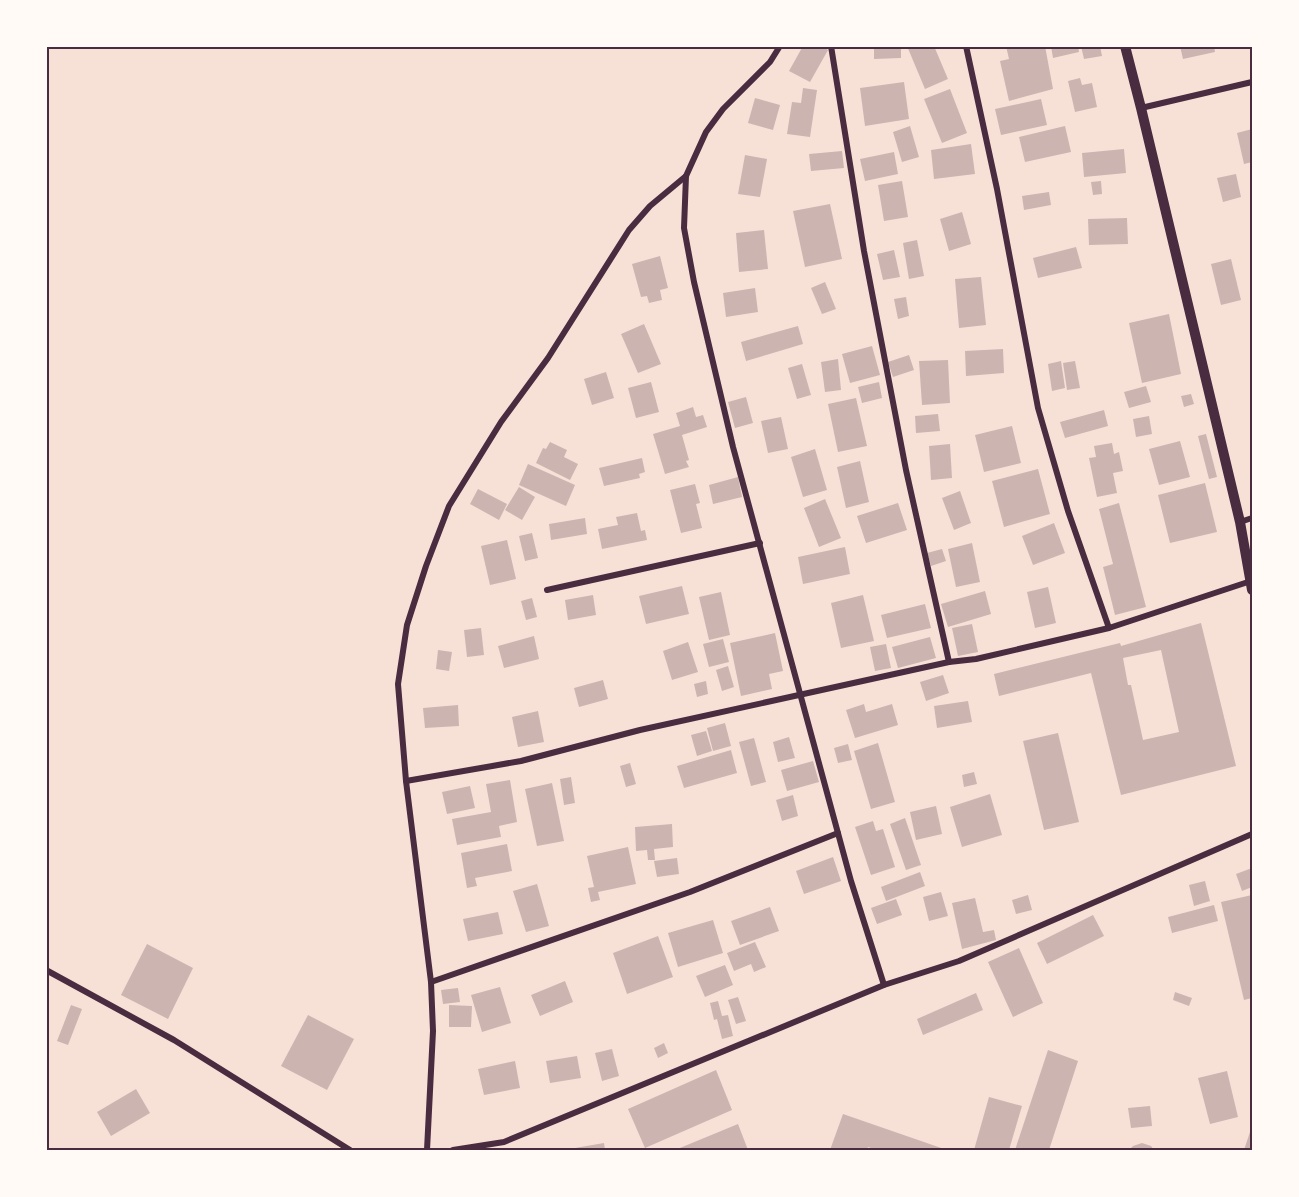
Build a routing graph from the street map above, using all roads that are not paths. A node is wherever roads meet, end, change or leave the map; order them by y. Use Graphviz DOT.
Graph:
graph roads {
  1 [pos="780,46"];
  2 [pos="831,46"];
  3 [pos="966,46"];
  4 [pos="1125,46"];
  5 [pos="1252,82"];
  6 [pos="1141,108"];
  7 [pos="686,176"];
  8 [pos="1252,518"];
  9 [pos="1240,522"];
  10 [pos="760,543"];
  11 [pos="1252,585"];
  12 [pos="547,591"];
  13 [pos="1109,628"];
  14 [pos="949,662"];
  15 [pos="799,695"];
  16 [pos="406,781"];
  17 [pos="838,833"];
  18 [pos="1252,834"];
  19 [pos="46,970"];
  20 [pos="431,982"];
  21 [pos="884,985"];
  22 [pos="350,1150"];
  23 [pos="427,1150"];
  24 [pos="453,1150"];
  1 -- 7 [label="street"];
  2 -- 14 [label="street"];
  3 -- 13 [label="street"];
  4 -- 6 [label="street"];
  5 -- 6 [label="street"];
  6 -- 9 [label="street"];
  7 -- 10 [label="street"];
  7 -- 16 [label="street"];
  8 -- 9 [label="street"];
  9 -- 11 [label="street"];
  10 -- 12 [label="street"];
  10 -- 15 [label="street"];
  11 -- 13 [label="street"];
  13 -- 14 [label="street"];
  14 -- 15 [label="street"];
  15 -- 16 [label="street"];
  15 -- 17 [label="street"];
  16 -- 20 [label="street"];
  17 -- 20 [label="street"];
  17 -- 21 [label="street"];
  18 -- 21 [label="street"];
  19 -- 22 [label="street"];
  20 -- 23 [label="street"];
  21 -- 24 [label="street"];
}
